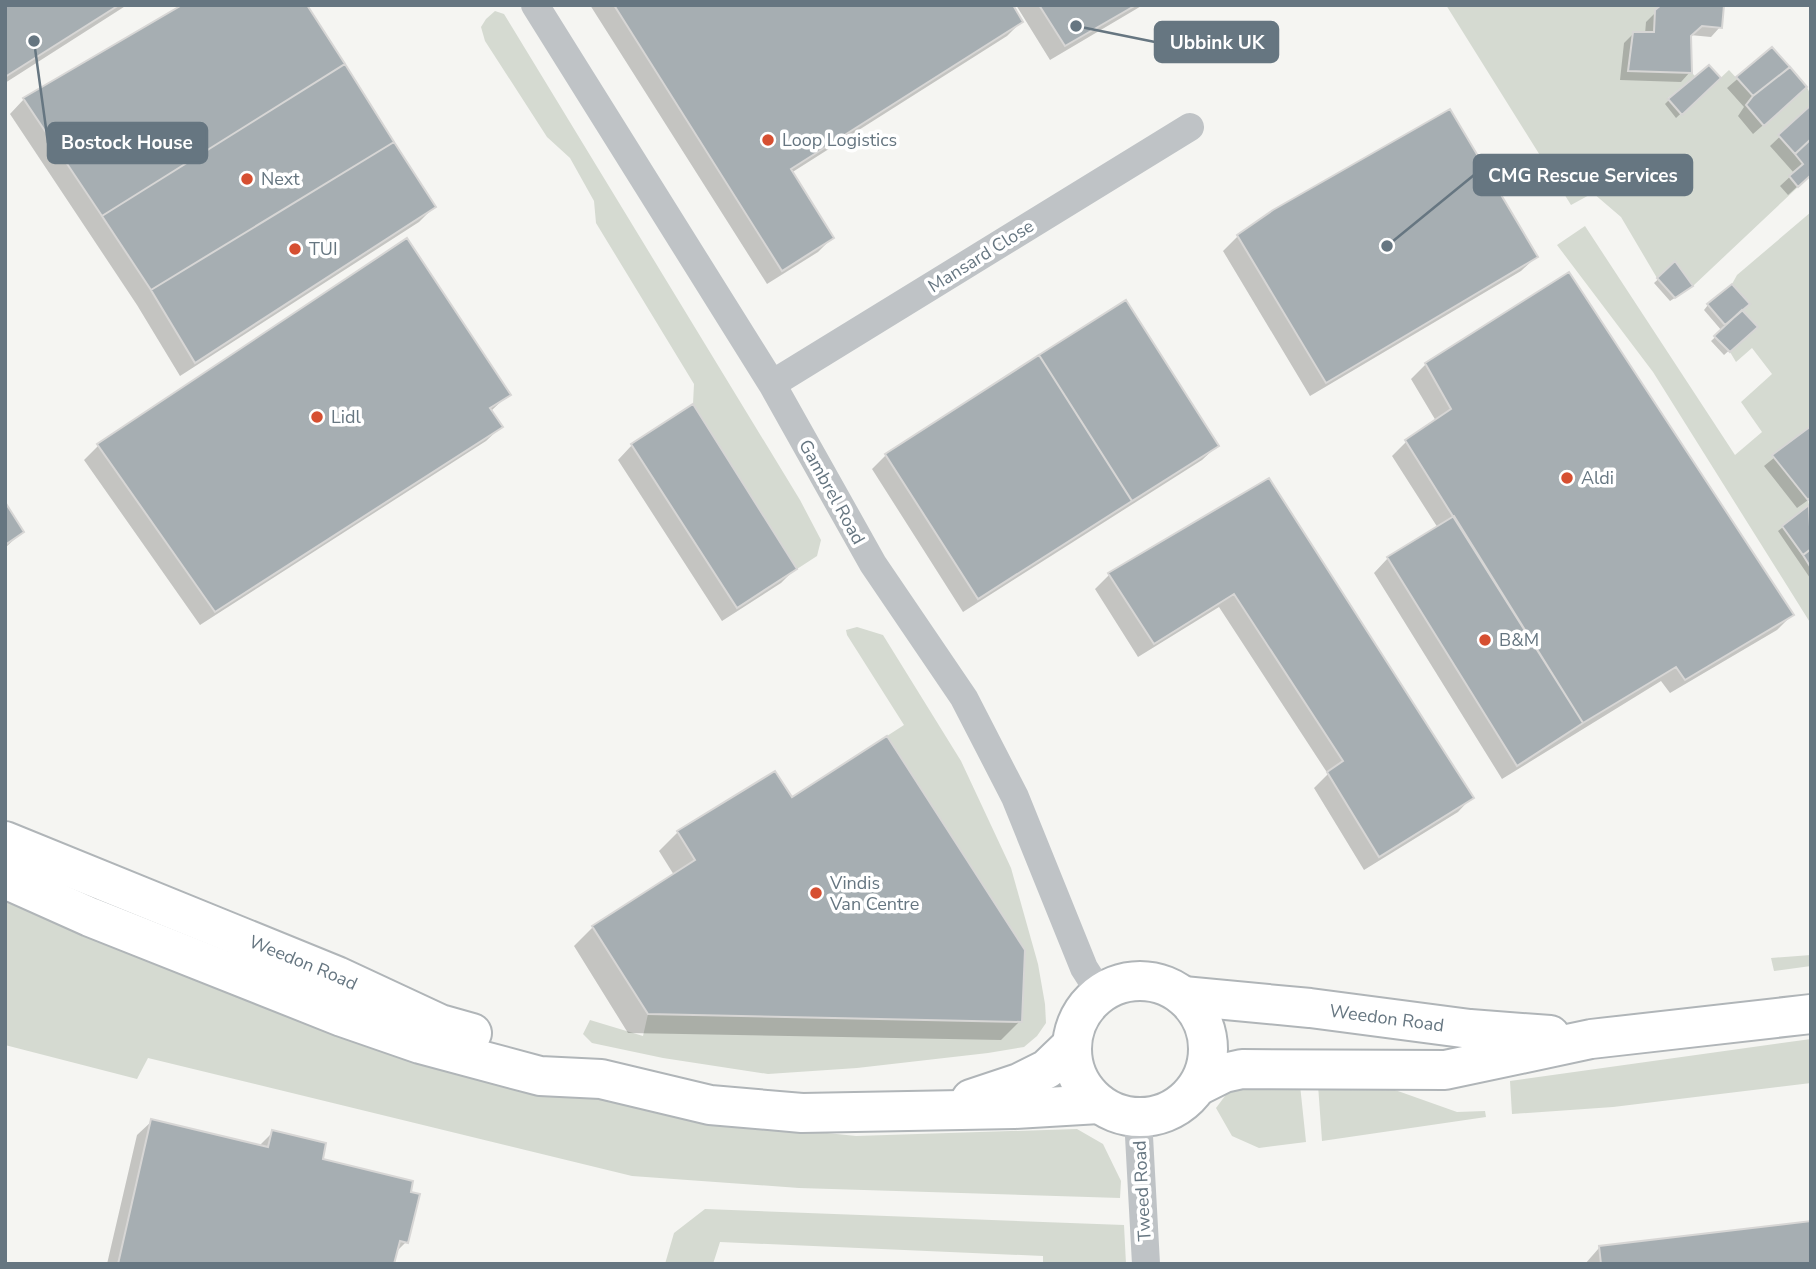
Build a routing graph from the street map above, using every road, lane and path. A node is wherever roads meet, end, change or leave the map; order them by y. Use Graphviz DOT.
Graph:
graph roads {
  1 [pos="535,5"];
  2 [pos="1190,127"];
  3 [pos="772,384"];
  4 [pos="5,841"];
  5 [pos="5,879"];
  6 [pos="1100,993"];
  7 [pos="1183,996"];
  8 [pos="1811,1014"];
  9 [pos="1591,1039"];
  10 [pos="1071,1045"];
  11 [pos="601,1079"];
  12 [pos="1198,1086"];
  13 [pos="1099,1104"];
  14 [pos="939,1109"];
  15 [pos="1138,1118"];
  16 [pos="1146,1264"];
  1 -- 3 [label="street, Gambrel Road"];
  2 -- 3 [label="street, Mansard Close"];
  3 -- 6 [label="street, Gambrel Road"];
  4 -- 11 [label="main road, Weedon Road"];
  5 -- 11 [label="main road, Weedon Road"];
  6 -- 7 [label="main road"];
  6 -- 10 [label="main road"];
  7 -- 9 [label="main road, Weedon Road"];
  7 -- 12 [label="main road"];
  8 -- 9 [label="main road, Weedon Road"];
  9 -- 12 [label="main road, Weedon Road"];
  10 -- 13 [label="main road"];
  10 -- 14 [label="main road, Weedon Road"];
  11 -- 14 [label="main road, Weedon Road"];
  12 -- 15 [label="main road"];
  13 -- 14 [label="main road, Weedon Road"];
  13 -- 15 [label="main road"];
  15 -- 16 [label="street, Tweed Road"];
}
